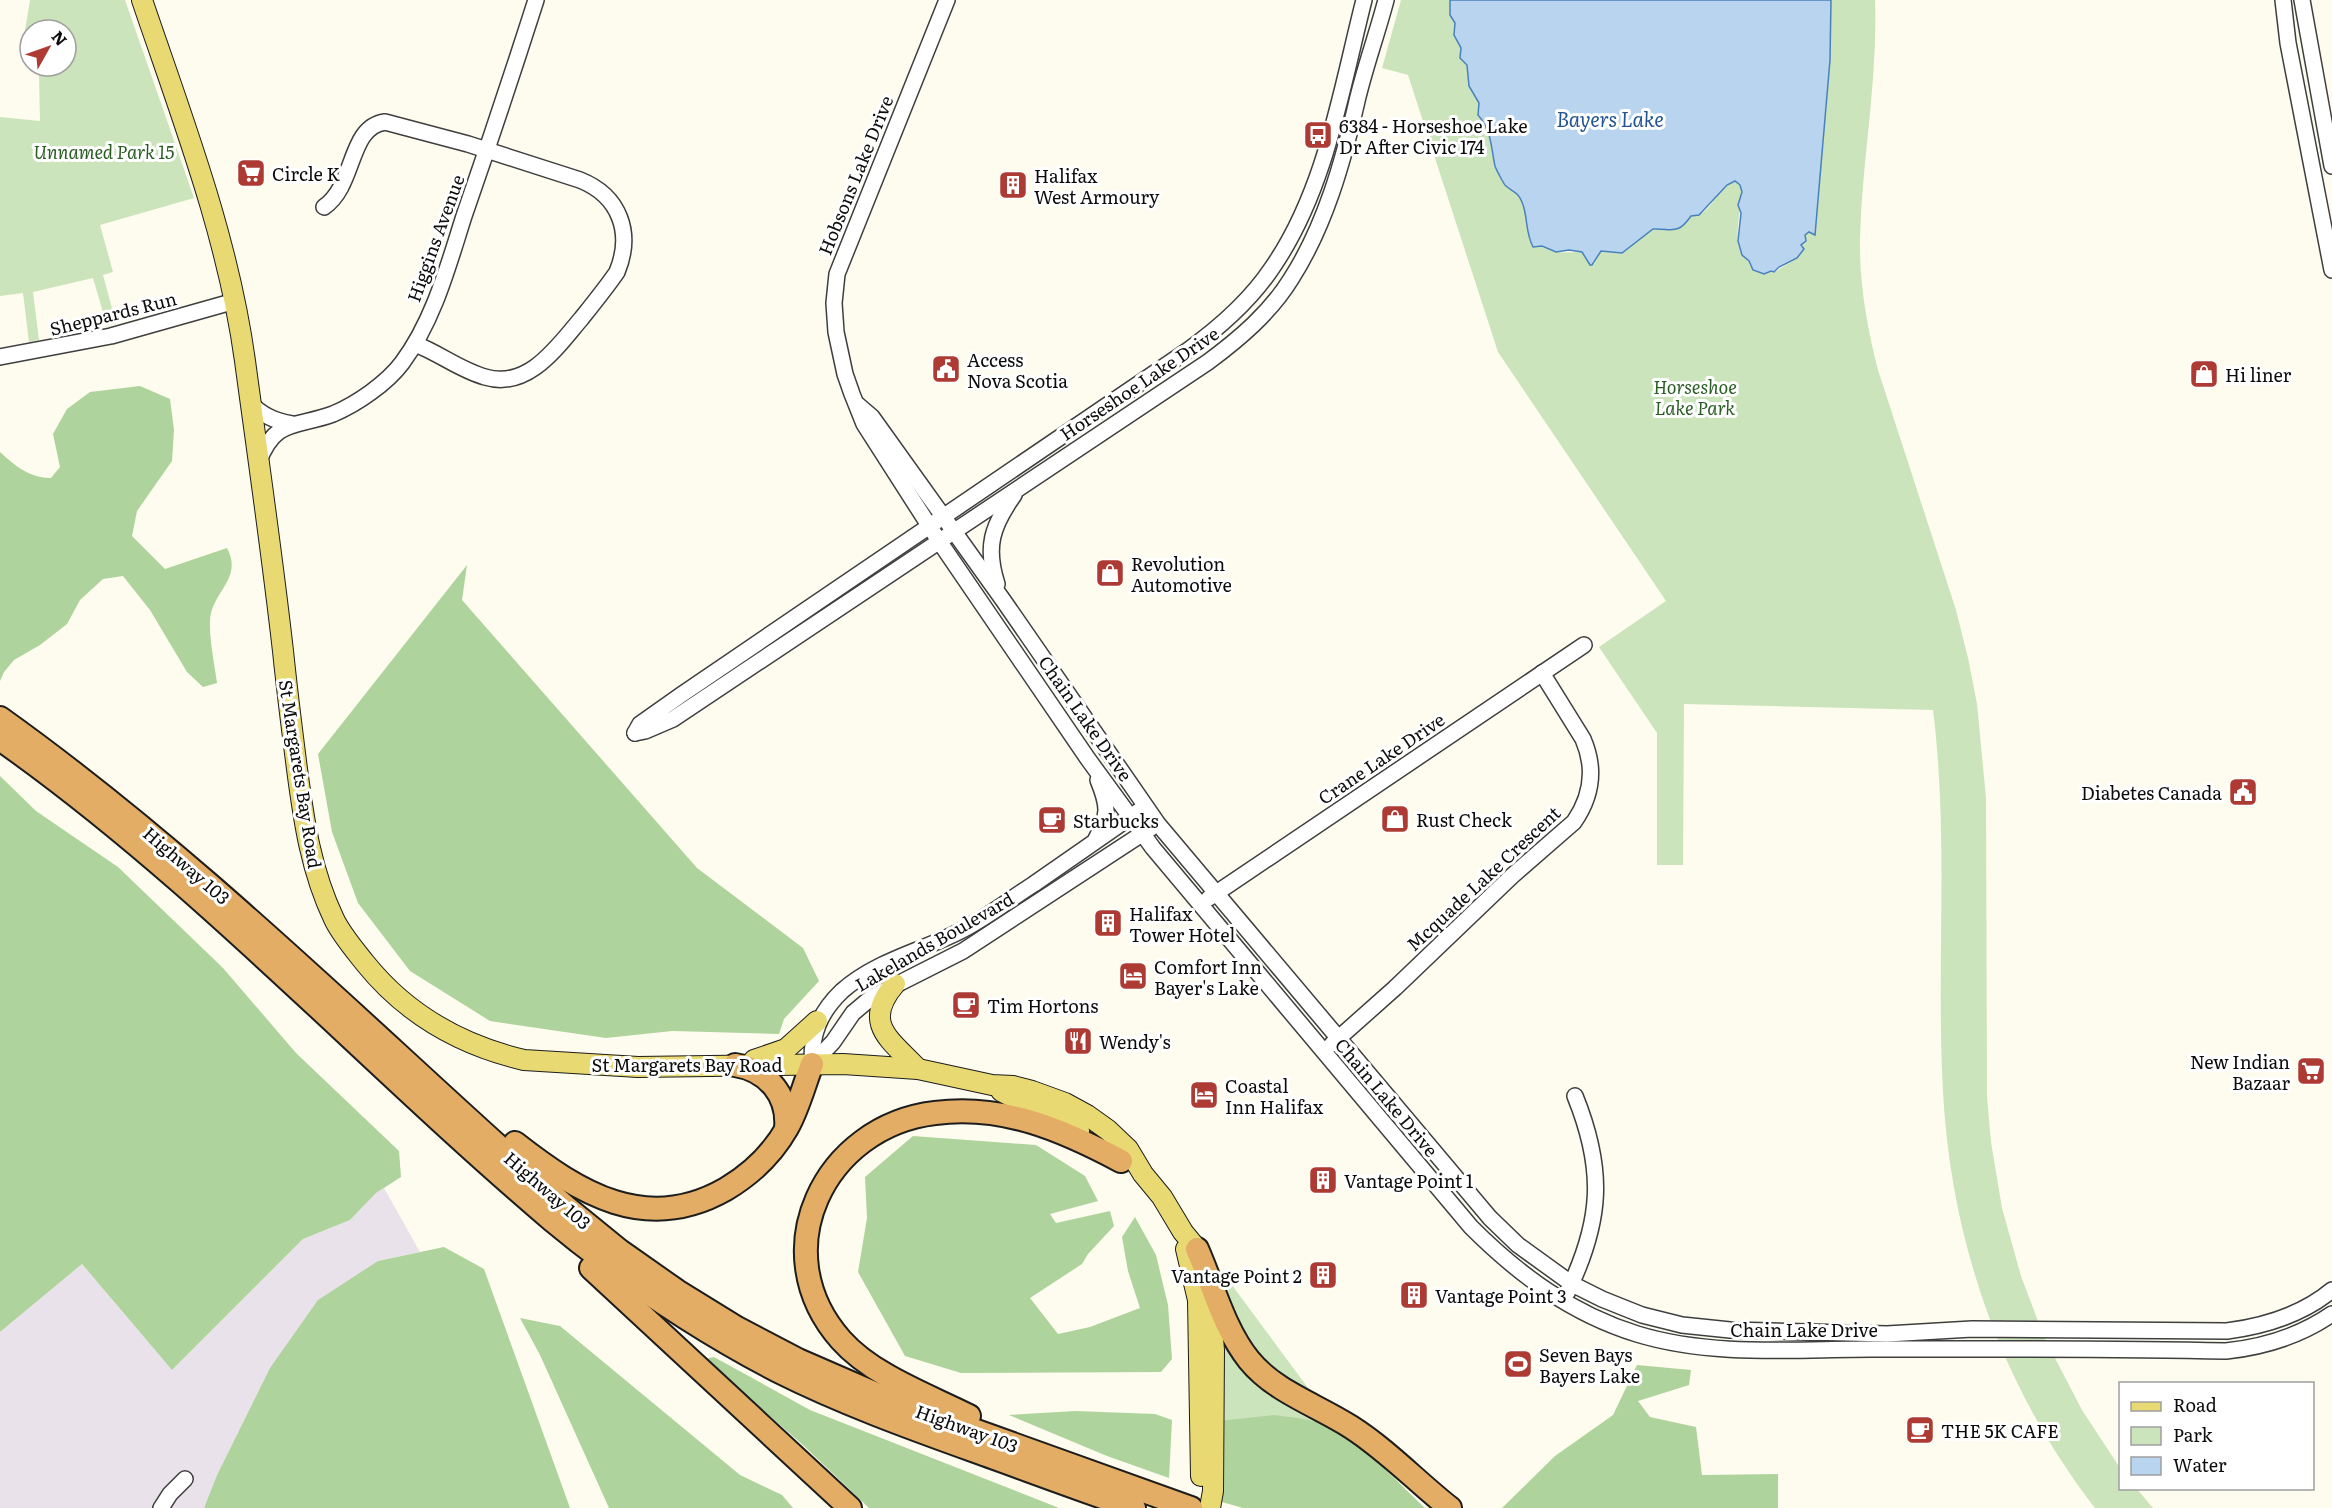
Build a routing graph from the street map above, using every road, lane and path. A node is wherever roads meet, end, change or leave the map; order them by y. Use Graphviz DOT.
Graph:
graph roads {
  1 [pos="142,0"];
  2 [pos="536,0"];
  3 [pos="947,0"];
  4 [pos="1364,0"];
  5 [pos="1386,0"];
  6 [pos="2283,0"];
  7 [pos="2302,0"];
  8 [pos="2328,142"];
  9 [pos="2308,144"];
  10 [pos="486,151"];
  11 [pos="2332,166"];
  12 [pos="324,207"];
  13 [pos="2332,270"];
  14 [pos="235,301"];
  15 [pos="415,344"];
  16 [pos="0,357"];
  17 [pos="249,402"];
  18 [pos="858,405"];
  19 [pos="1094,414"];
  20 [pos="292,424"];
  21 [pos="1105,430"];
  22 [pos="258,464"];
  23 [pos="1019,487"];
  24 [pos="944,516"];
  25 [pos="930,525"];
  26 [pos="954,531"];
  27 [pos="939,541"];
  28 [pos="1003,600"];
  29 [pos="799,615"];
  30 [pos="808,628"];
  31 [pos="1584,645"];
  32 [pos="1542,673"];
  33 [pos="720,678"];
  34 [pos="1059,681"];
  35 [pos="1042,692"];
  36 [pos="0,718"];
  37 [pos="0,739"];
  38 [pos="1088,759"];
  39 [pos="1145,807"];
  40 [pos="1131,816"];
  41 [pos="1158,824"];
  42 [pos="1143,833"];
  43 [pos="1094,842"];
  44 [pos="1216,894"];
  45 [pos="1200,904"];
  46 [pos="243,915"];
  47 [pos="895,984"];
  48 [pos="817,1022"];
  49 [pos="1338,1037"];
  50 [pos="1325,1053"];
  51 [pos="812,1064"];
  52 [pos="735,1065"];
  53 [pos="918,1069"];
  54 [pos="992,1085"];
  55 [pos="1575,1096"];
  56 [pos="786,1130"];
  57 [pos="1121,1161"];
  58 [pos="1143,1174"];
  59 [pos="506,1180"];
  60 [pos="1190,1240"];
  61 [pos="1572,1284"];
  62 [pos="2332,1290"];
  63 [pos="1563,1301"];
  64 [pos="2332,1314"];
  65 [pos="1073,1466"];
  66 [pos="184,1479"];
  67 [pos="161,1508"];
  68 [pos="850,1508"];
  69 [pos="1134,1508"];
  70 [pos="1191,1508"];
  71 [pos="1204,1508"];
  72 [pos="1210,1508"];
  73 [pos="1450,1508"];
  1 -- 14 [label="main road, St Margarets Bay Road"];
  2 -- 10 [label="street, Higgins Avenue"];
  3 -- 18 [label="street, Hobsons Lake Drive"];
  4 -- 19 [label="street, Horseshoe Lake Drive"];
  5 -- 21 [label="street, Horseshoe Lake Drive"];
  6 -- 9 [label="street"];
  7 -- 8 [label="street"];
  8 -- 9 [label="street"];
  8 -- 11 [label="street"];
  9 -- 13 [label="street"];
  10 -- 12 [label="street"];
  10 -- 15 [label="street, Higgins Avenue"];
  10 -- 15 [label="street"];
  14 -- 16 [label="street, Sheppards Run"];
  14 -- 17 [label="main road, St Margarets Bay Road"];
  15 -- 20 [label="street, Higgins Avenue"];
  17 -- 20 [label="street"];
  17 -- 22 [label="main road, St Margarets Bay Road"];
  18 -- 24 [label="street, Hobsons Lake Drive"];
  18 -- 25 [label="street, Hobsons Lake Drive"];
  19 -- 21 [label="street"];
  19 -- 24 [label="street, Horseshoe Lake Drive"];
  20 -- 22 [label="street, Higgins Avenue"];
  21 -- 23 [label="street, Horseshoe Lake Drive"];
  22 -- 52 [label="main road, St Margarets Bay Road"];
  23 -- 26 [label="street, Horseshoe Lake Drive"];
  23 -- 28 [label="street"];
  24 -- 25 [label="street, Horseshoe Lake Drive"];
  24 -- 26 [label="street, Chain Lake Drive"];
  25 -- 27 [label="street, Chain Lake Drive"];
  25 -- 29 [label="street, Horseshoe Lake Drive"];
  26 -- 27 [label="street, Horseshoe Lake Drive"];
  26 -- 28 [label="street, Chain Lake Drive"];
  27 -- 30 [label="street, Horseshoe Lake Drive"];
  27 -- 35 [label="street, Chain Lake Drive"];
  28 -- 34 [label="street, Chain Lake Drive"];
  29 -- 30 [label="street"];
  29 -- 33 [label="street, Horseshoe Lake Drive"];
  30 -- 33 [label="street, Horseshoe Lake Drive"];
  31 -- 32 [label="street, Crane Lake Drive"];
  32 -- 44 [label="street, Crane Lake Drive"];
  32 -- 49 [label="street, Mcquade Lake Crescent"];
  33 -- 33 [label="street, Horseshoe Lake Drive"];
  34 -- 35 [label="street"];
  34 -- 39 [label="street, Chain Lake Drive"];
  35 -- 38 [label="street, Chain Lake Drive"];
  36 -- 46 [label="highway, Highway 103"];
  37 -- 59 [label="highway, Highway 103"];
  38 -- 40 [label="street, Chain Lake Drive"];
  38 -- 43 [label="street"];
  39 -- 40 [label="street, Lakelands Boulevard"];
  39 -- 41 [label="street, Chain Lake Drive"];
  40 -- 42 [label="street, Chain Lake Drive"];
  40 -- 43 [label="street, Lakelands Boulevard"];
  41 -- 42 [label="street, Lakelands Boulevard"];
  41 -- 44 [label="street, Chain Lake Drive"];
  42 -- 45 [label="street, Chain Lake Drive"];
  42 -- 47 [label="street, Lakelands Boulevard"];
  43 -- 48 [label="street, Lakelands Boulevard"];
  44 -- 45 [label="street, Crane Lake Drive"];
  44 -- 49 [label="street, Chain Lake Drive"];
  45 -- 50 [label="street, Chain Lake Drive"];
  46 -- 56 [label="highway"];
  46 -- 65 [label="highway, Highway 103"];
  47 -- 51 [label="street, Lakelands Boulevard"];
  47 -- 53 [label="main road"];
  48 -- 51 [label="street, Lakelands Boulevard"];
  48 -- 52 [label="main road"];
  49 -- 50 [label="street, Mcquade Lake Crescent"];
  49 -- 61 [label="street, Chain Lake Drive"];
  50 -- 63 [label="street, Chain Lake Drive"];
  51 -- 52 [label="main road, St Margarets Bay Road"];
  51 -- 53 [label="main road, St Margarets Bay Road"];
  51 -- 56 [label="highway"];
  52 -- 56 [label="highway"];
  53 -- 54 [label="main road, St Margarets Bay Road"];
  54 -- 57 [label="main road, St Margarets Bay Road"];
  54 -- 58 [label="main road, St Margarets Bay Road"];
  55 -- 61 [label="street"];
  57 -- 58 [label="main road, St Margarets Bay Road"];
  57 -- 65 [label="highway"];
  58 -- 60 [label="main road, St Margarets Bay Road"];
  59 -- 68 [label="highway"];
  59 -- 69 [label="highway, Highway 103"];
  60 -- 71 [label="main road, St Margarets Bay Road"];
  60 -- 72 [label="main road, St Margarets Bay Road"];
  60 -- 73 [label="highway"];
  61 -- 62 [label="street, Chain Lake Drive"];
  61 -- 63 [label="street"];
  63 -- 64 [label="street, Chain Lake Drive"];
  65 -- 70 [label="highway, Highway 103"];
  66 -- 67 [label="street"];
}
